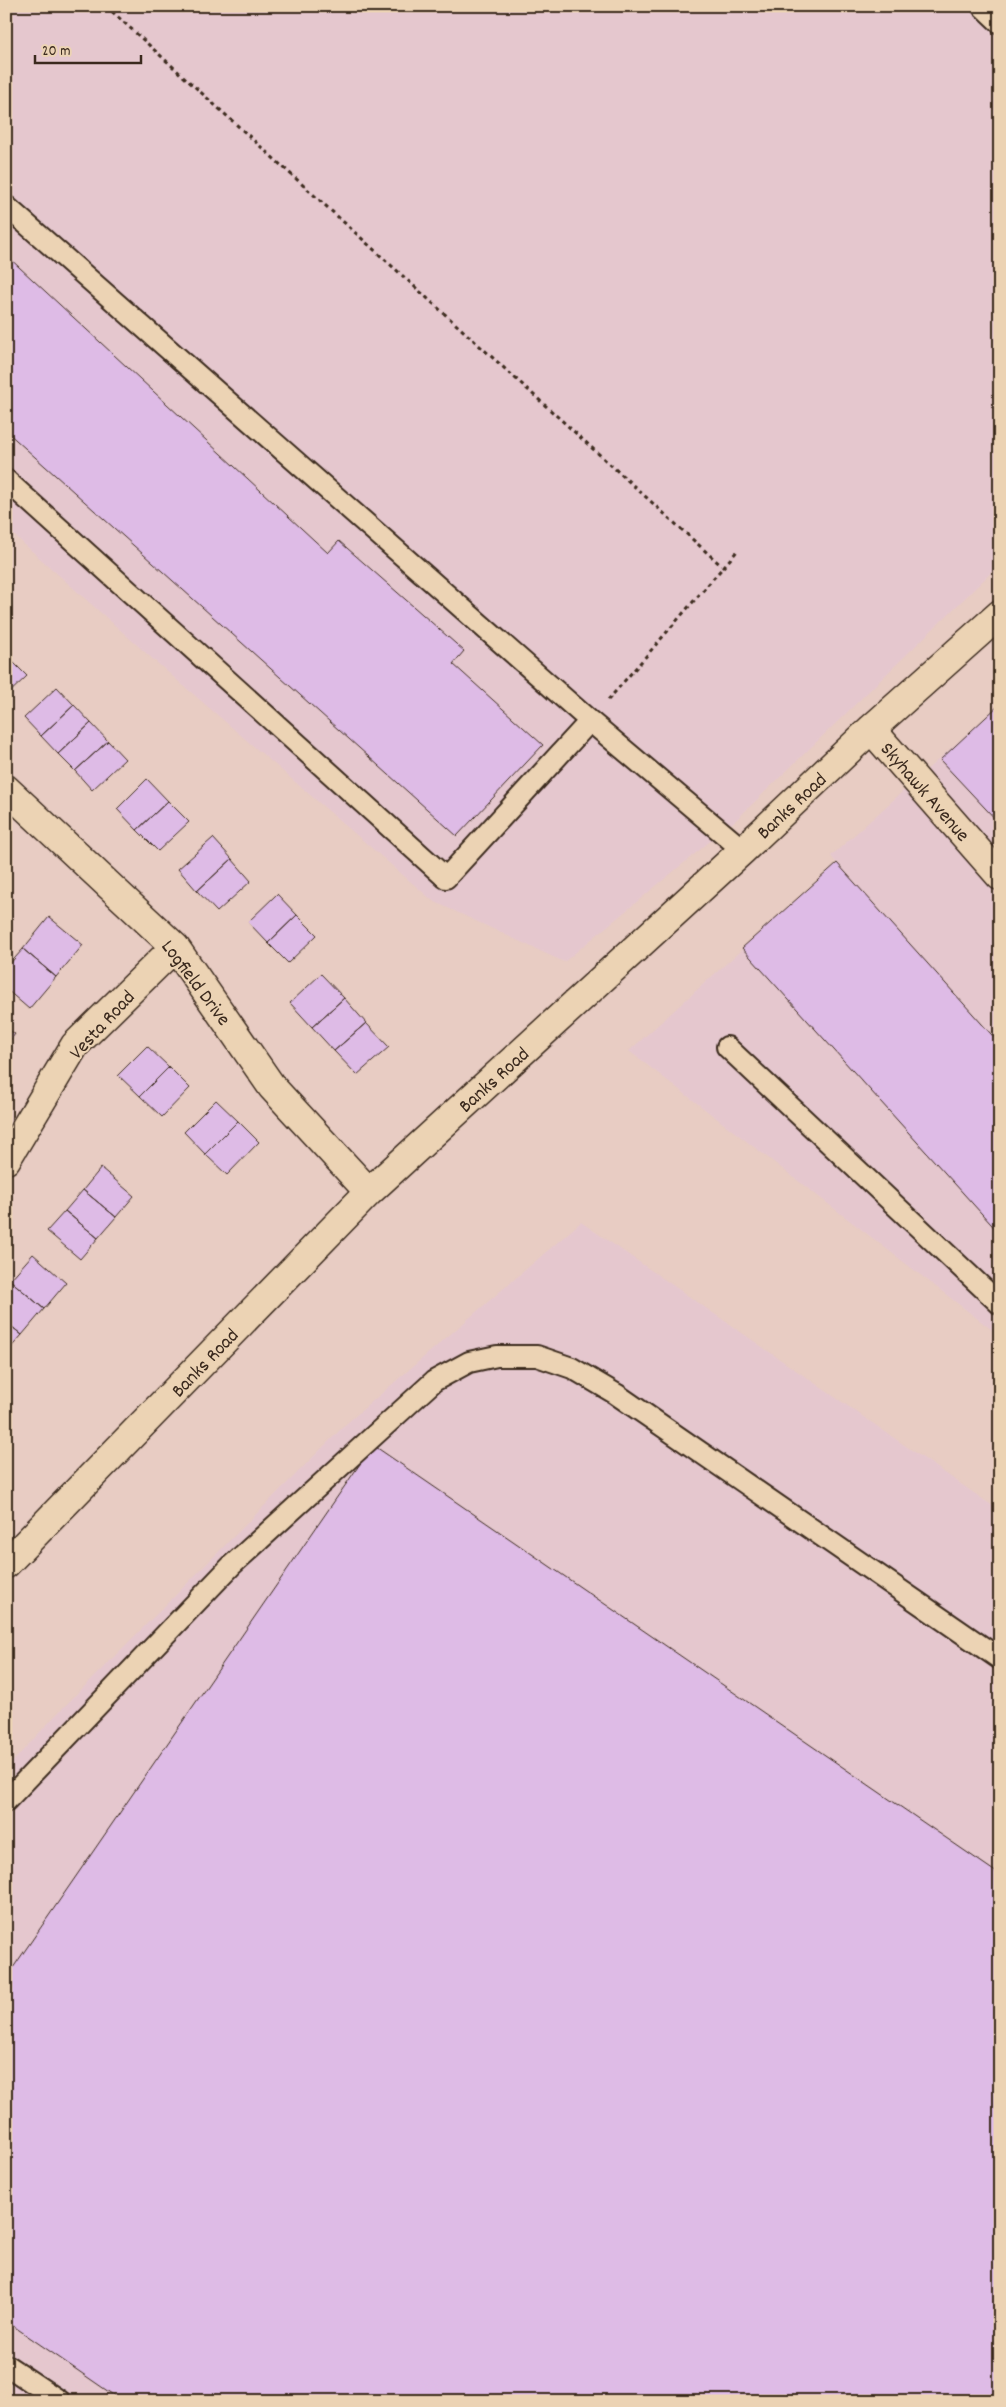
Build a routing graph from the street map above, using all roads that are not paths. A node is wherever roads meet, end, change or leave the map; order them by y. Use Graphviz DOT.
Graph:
graph roads {
  1 [pos="982,6"];
  2 [pos="1000,23"];
  3 [pos="6,206"];
  4 [pos="6,480"];
  5 [pos="1000,614"];
  6 [pos="590,721"];
  7 [pos="871,729"];
  8 [pos="6,790"];
  9 [pos="743,850"];
  10 [pos="1000,876"];
  11 [pos="176,948"];
  12 [pos="727,1047"];
  13 [pos="6,1160"];
  14 [pos="369,1192"];
  15 [pos="1000,1304"];
  16 [pos="6,1564"];
  17 [pos="1000,1659"];
  18 [pos="6,1801"];
  19 [pos="6,2365"];
  20 [pos="60,2401"];
  1 -- 2 [label="lane"];
  3 -- 6 [label="lane"];
  4 -- 6 [label="lane"];
  5 -- 7 [label="street, Banks Road"];
  6 -- 9 [label="lane"];
  7 -- 9 [label="street, Banks Road"];
  7 -- 10 [label="street, Skyhawk Avenue"];
  8 -- 11 [label="street, Logfield Drive"];
  9 -- 14 [label="street, Banks Road"];
  11 -- 13 [label="street, Vesta Road"];
  11 -- 14 [label="street, Logfield Drive"];
  12 -- 15 [label="lane"];
  14 -- 16 [label="street, Banks Road"];
  17 -- 18 [label="lane"];
  19 -- 20 [label="lane"];
}
